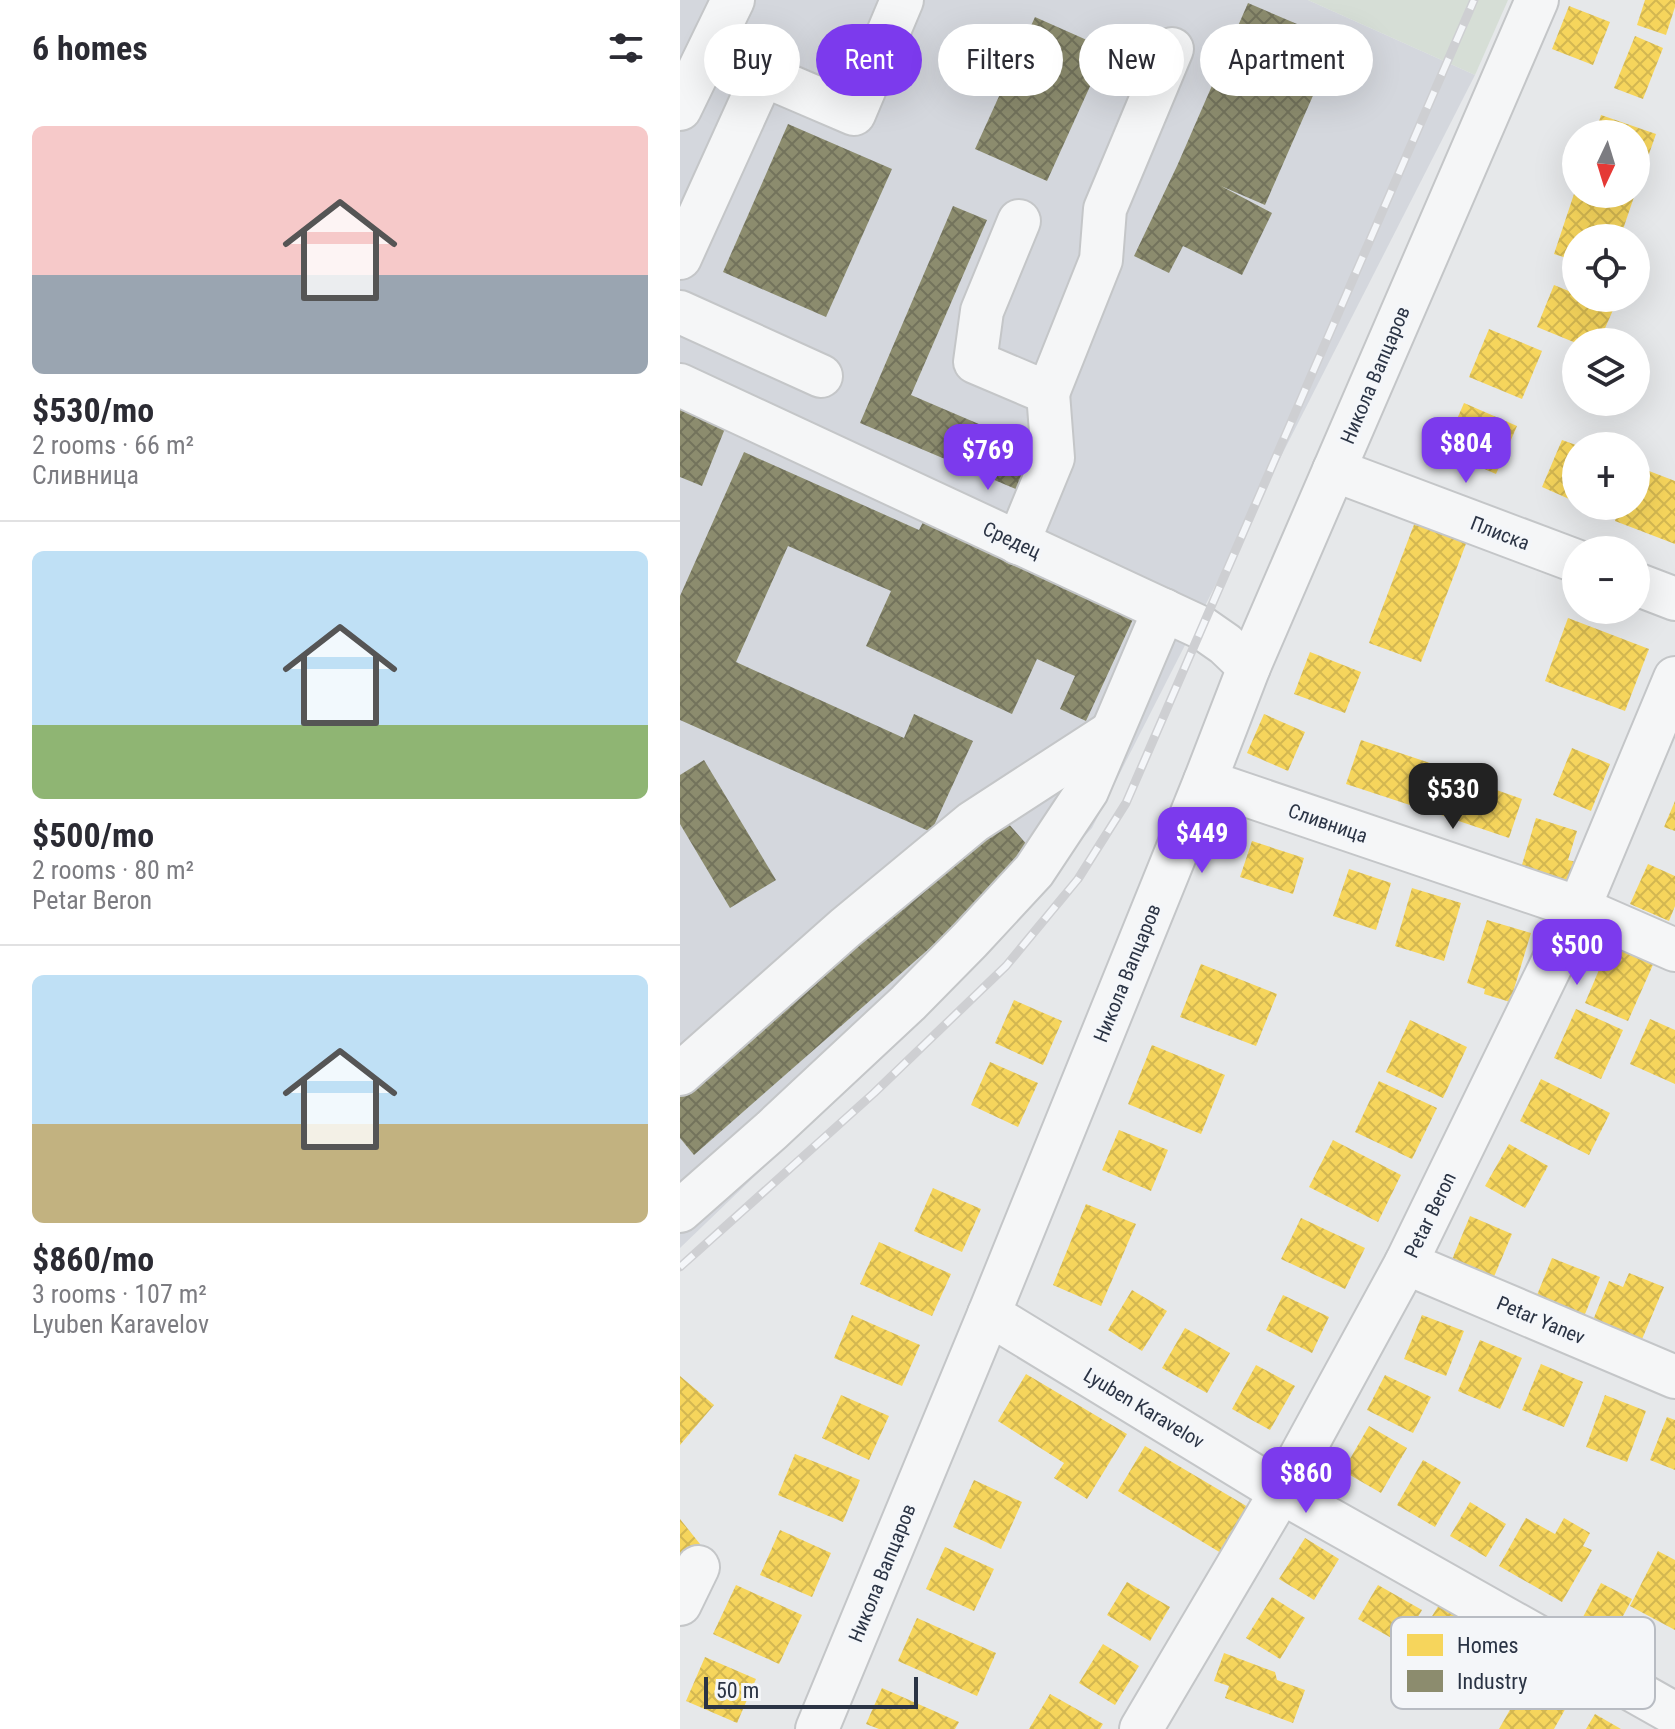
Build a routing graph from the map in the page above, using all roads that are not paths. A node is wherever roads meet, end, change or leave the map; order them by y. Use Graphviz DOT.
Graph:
graph roads {
  1 [pos="733,0"];
  2 [pos="902,0"];
  3 [pos="1537,0"];
  4 [pos="1152,96"];
  5 [pos="680,109"];
  6 [pos="1019,221"];
  7 [pos="680,258"];
  8 [pos="680,312"];
  9 [pos="821,376"];
  10 [pos="680,385"];
  11 [pos="1048,393"];
  12 [pos="1334,470"];
  13 [pos="1018,543"];
  14 [pos="1562,556"];
  15 [pos="1650,589"];
  16 [pos="1675,599"];
  17 [pos="1164,610"];
  18 [pos="1249,667"];
  19 [pos="1675,678"];
  20 [pos="1110,733"];
  21 [pos="1205,781"];
  22 [pos="1579,908"];
  23 [pos="1675,950"];
  24 [pos="680,1074"];
  25 [pos="680,1211"];
  26 [pos="1406,1263"];
  27 [pos="989,1314"];
  28 [pos="1675,1377"];
  29 [pos="1281,1492"];
  30 [pos="1503,1617"];
  31 [pos="1655,1703"];
  32 [pos="1675,1714"];
  33 [pos="817,1729"];
  34 [pos="1141,1729"];
  1 -- 5 [label="street"];
  2 -- 7 [label="street"];
  3 -- 12 [label="street, Никола Вапцаров"];
  4 -- 11 [label="street"];
  6 -- 11 [label="street"];
  8 -- 9 [label="street"];
  10 -- 13 [label="street, Средец"];
  11 -- 13 [label="street"];
  12 -- 14 [label="street, Плиска"];
  12 -- 18 [label="street, Никола Вапцаров"];
  13 -- 17 [label="street, Средец"];
  15 -- 16 [label="street"];
  17 -- 18 [label="street, Средец"];
  17 -- 20 [label="street"];
  18 -- 21 [label="street, Никола Вапцаров"];
  19 -- 22 [label="street, Petar Beron"];
  20 -- 24 [label="street"];
  20 -- 25 [label="street"];
  21 -- 22 [label="street, Сливница"];
  21 -- 27 [label="street, Никола Вапцаров"];
  22 -- 23 [label="street, Сливница"];
  22 -- 26 [label="street, Petar Beron"];
  26 -- 28 [label="street, Petar Yanev"];
  26 -- 29 [label="street, Petar Beron"];
  27 -- 29 [label="street, Lyuben Karavelov"];
  27 -- 33 [label="street, Никола Вапцаров"];
  29 -- 30 [label="street, Lyuben Karavelov"];
  29 -- 34 [label="street, Petar Beron"];
  31 -- 32 [label="street, Lyuben Karavelov"];
}
